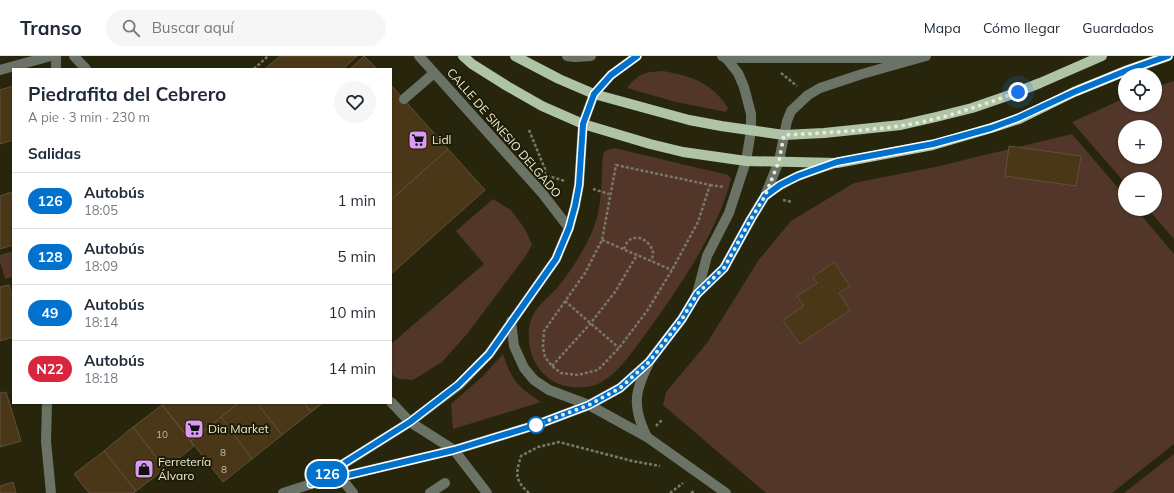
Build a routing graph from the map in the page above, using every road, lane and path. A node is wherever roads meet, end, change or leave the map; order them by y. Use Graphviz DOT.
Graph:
graph roads {
  1 [pos="51,56"];
  2 [pos="56,56"];
  3 [pos="74,56"];
  4 [pos="268,56"];
  5 [pos="419,56"];
  6 [pos="463,56"];
  7 [pos="515,56"];
  8 [pos="567,56"];
  9 [pos="591,56"];
  10 [pos="637,56"];
  11 [pos="926,56"];
  12 [pos="1102,56"];
  13 [pos="1168,56"];
  14 [pos="724,57"];
  15 [pos="916,58"];
  16 [pos="56,68"];
  17 [pos="85,68"];
  18 [pos="255,68"];
  19 [pos="0,70"];
  20 [pos="434,73"];
  21 [pos="594,94"];
  22 [pos="404,99"];
  23 [pos="583,124"];
  24 [pos="529,130"];
  25 [pos="751,131"];
  26 [pos="784,135"];
  27 [pos="746,161"];
  28 [pos="779,161"];
  29 [pos="837,162"];
  30 [pos="545,175"];
  31 [pos="765,196"];
  32 [pos="569,228"];
  33 [pos="602,240"];
  34 [pos="624,250"];
  35 [pos="637,255"];
  36 [pos="652,261"];
  37 [pos="672,270"];
  38 [pos="697,294"];
  39 [pos="565,301"];
  40 [pos="511,321"];
  41 [pos="590,324"];
  42 [pos="619,348"];
  43 [pos="649,362"];
  44 [pos="552,366"];
  45 [pos="392,403"];
  46 [pos="48,404"];
  47 [pos="589,405"];
  48 [pos="410,422"];
  49 [pos="647,437"];
  50 [pos="454,450"];
  51 [pos="662,466"];
  52 [pos="340,477"];
  53 [pos="445,483"];
  54 [pos="683,483"];
  55 [pos="311,484"];
  56 [pos="51,493"];
  57 [pos="283,493"];
  58 [pos="353,493"];
  59 [pos="430,493"];
  60 [pos="488,493"];
  61 [pos="529,493"];
  62 [pos="670,493"];
  63 [pos="726,493"];
  1 -- 19 [label="street"];
  2 -- 16 [label="street"];
  3 -- 17 [label="street"];
  4 -- 18 [label="path"];
  5 -- 20 [label="street, CALLE DE SINESIO DELGADO"];
  6 -- 23 [label="main road, CALLE DE SINESIO DELGADO"];
  7 -- 21 [label="main road"];
  8 -- 9 [label="street"];
  10 -- 21 [label="street"];
  11 -- 15 [label="street"];
  12 -- 26 [label="main road"];
  13 -- 29 [label="main road, CALLE DE SINESIO DELGADO"];
  14 -- 15 [label="street"];
  14 -- 25 [label="street"];
  15 -- 26 [label="street"];
  20 -- 22 [label="street"];
  20 -- 32 [label="street, CALLE DE SINESIO DELGADO"];
  21 -- 23 [label="street"];
  21 -- 25 [label="main road"];
  23 -- 27 [label="main road, CALLE DE SINESIO DELGADO"];
  23 -- 32 [label="street"];
  24 -- 30 [label="path"];
  25 -- 26 [label="main road"];
  25 -- 27 [label="street"];
  26 -- 28 [label="street"];
  27 -- 28 [label="main road, CALLE DE SINESIO DELGADO"];
  27 -- 38 [label="street"];
  28 -- 29 [label="main road, CALLE DE SINESIO DELGADO"];
  28 -- 31 [label="street"];
  29 -- 31 [label="street"];
  31 -- 38 [label="street"];
  32 -- 40 [label="street"];
  33 -- 34 [label="path"];
  33 -- 37 [label="path"];
  33 -- 39 [label="path"];
  34 -- 35 [label="path"];
  34 -- 36 [label="path"];
  35 -- 36 [label="path"];
  35 -- 41 [label="path"];
  36 -- 37 [label="path"];
  37 -- 42 [label="path"];
  38 -- 43 [label="street"];
  39 -- 41 [label="path"];
  39 -- 44 [label="path"];
  40 -- 47 [label="street"];
  40 -- 48 [label="street"];
  41 -- 42 [label="path"];
  41 -- 44 [label="path"];
  42 -- 44 [label="path"];
  43 -- 47 [label="street"];
  43 -- 49 [label="street"];
  45 -- 48 [label="street"];
  46 -- 56 [label="street"];
  47 -- 49 [label="street"];
  47 -- 50 [label="street"];
  48 -- 50 [label="street"];
  48 -- 55 [label="street"];
  49 -- 63 [label="street"];
  50 -- 52 [label="street"];
  50 -- 60 [label="street"];
  51 -- 61 [label="path"];
  52 -- 55 [label="street"];
  52 -- 58 [label="street"];
  53 -- 59 [label="street"];
  54 -- 62 [label="path"];
  55 -- 57 [label="street"];
}
